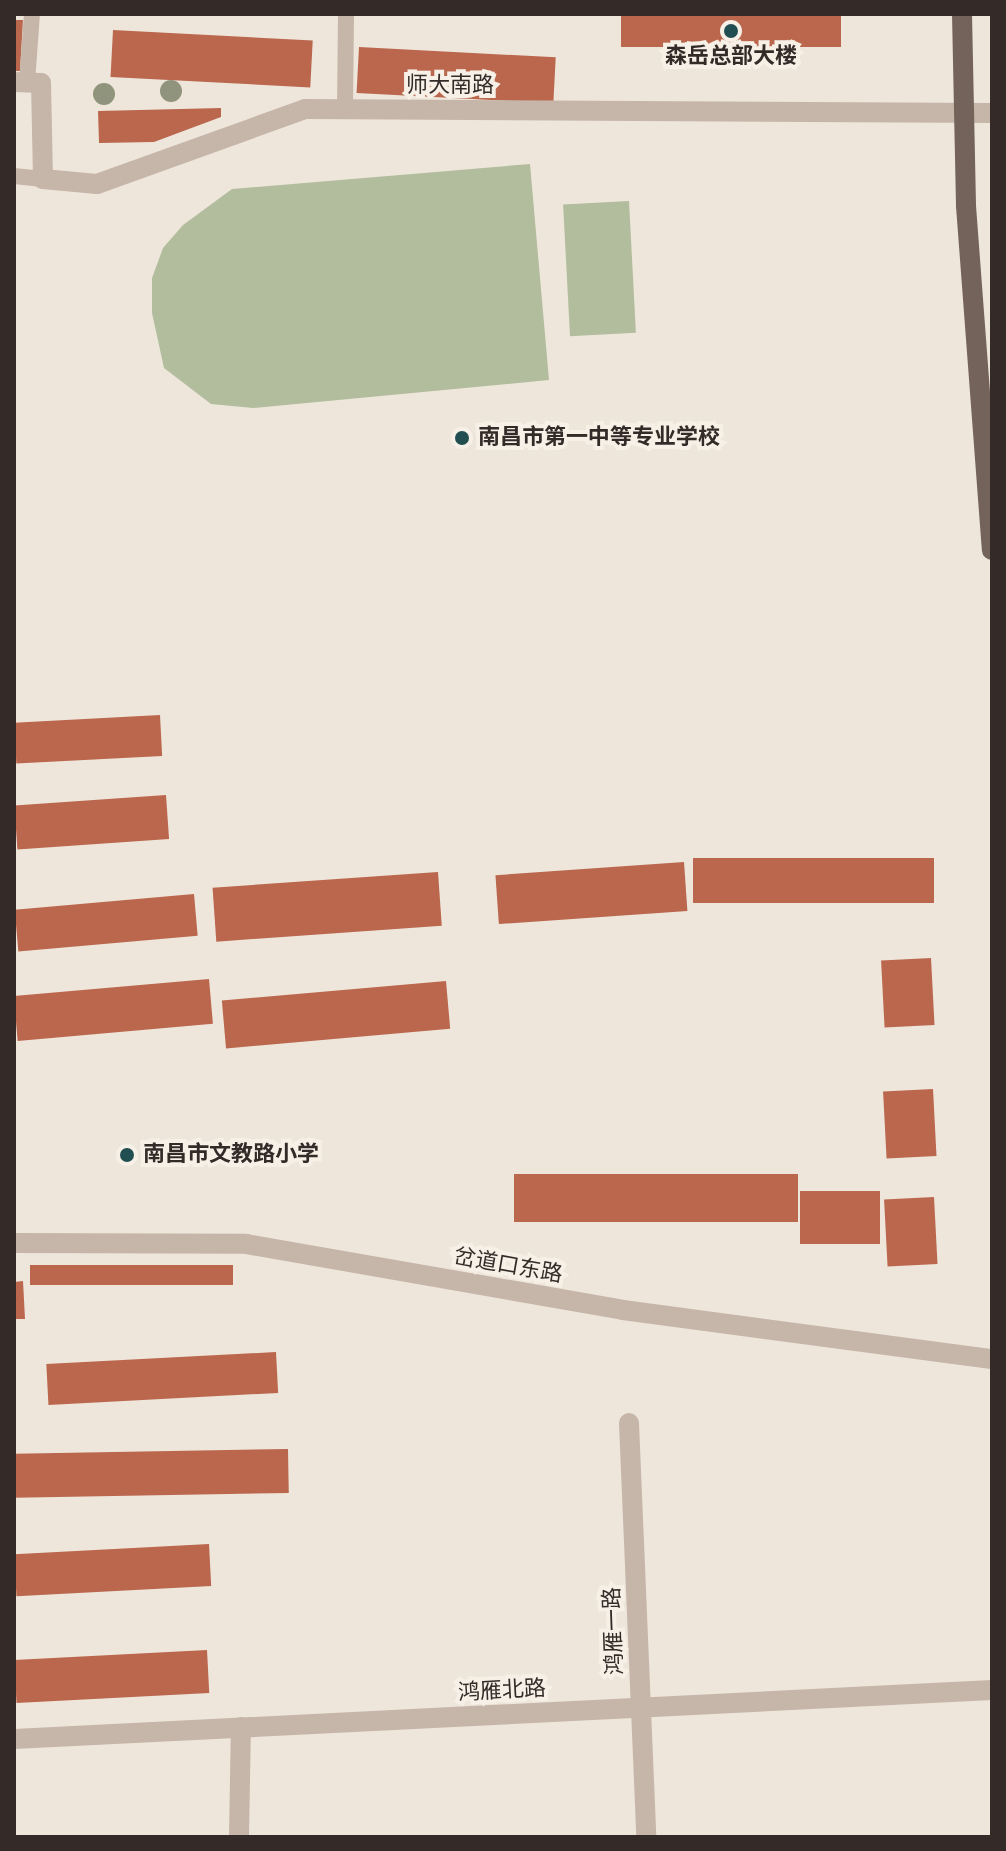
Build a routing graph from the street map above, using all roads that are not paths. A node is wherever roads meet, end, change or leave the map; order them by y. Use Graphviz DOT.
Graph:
graph roads {
  1 [pos="32,14"];
  2 [pos="346,14"];
  3 [pos="962,14"];
  4 [pos="21,83"];
  5 [pos="345,110"];
  6 [pos="992,113"];
  7 [pos="14,176"];
  8 [pos="43,179"];
  9 [pos="992,550"];
  10 [pos="14,1243"];
  11 [pos="992,1359"];
  12 [pos="629,1423"];
  13 [pos="992,1690"];
  14 [pos="641,1708"];
  15 [pos="241,1727"];
  16 [pos="14,1739"];
  17 [pos="239,1837"];
  18 [pos="646,1837"];
  1 -- 4 [label="lane"];
  2 -- 5 [label="lane"];
  3 -- 9 [label="main road, bridge"];
  4 -- 8 [label="street"];
  5 -- 6 [label="street, 师大南路"];
  5 -- 8 [label="street, 师大南路"];
  7 -- 8 [label="lane"];
  10 -- 11 [label="street, 岔道口东路"];
  12 -- 14 [label="street, 鸿雁一路"];
  13 -- 14 [label="street, 鸿雁北路"];
  14 -- 15 [label="street, 鸿雁北路"];
  14 -- 18 [label="street, 鸿雁一路"];
  15 -- 16 [label="street, 鸿雁北路"];
  15 -- 17 [label="street"];
}
